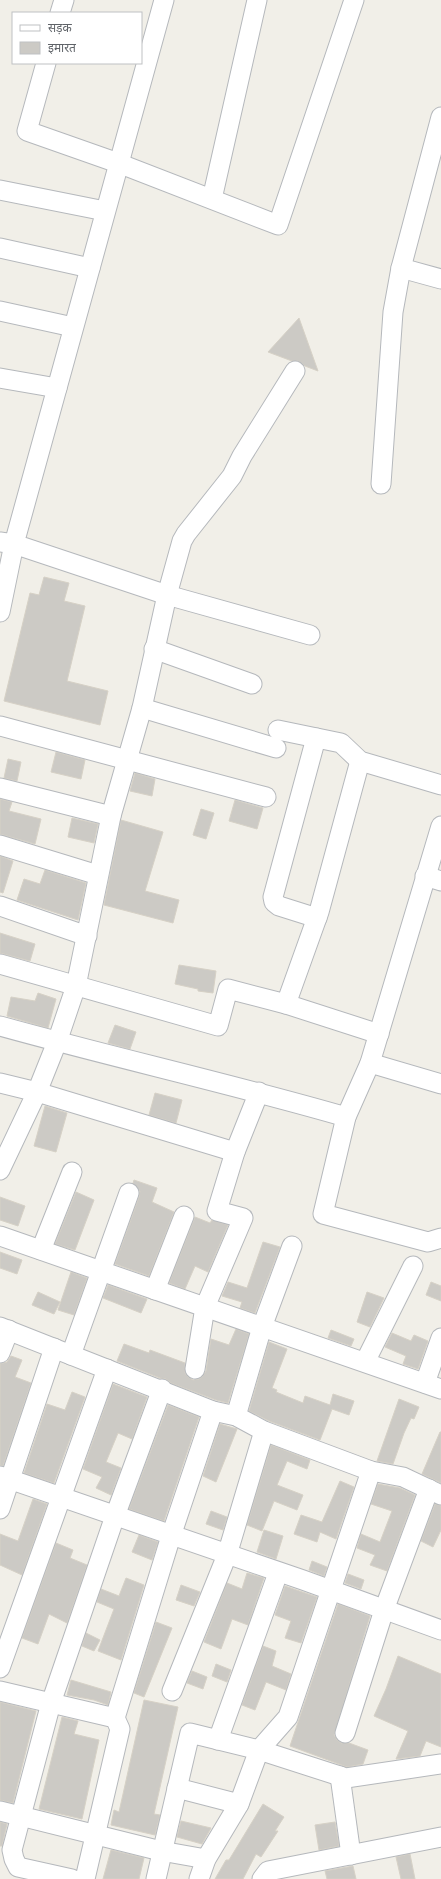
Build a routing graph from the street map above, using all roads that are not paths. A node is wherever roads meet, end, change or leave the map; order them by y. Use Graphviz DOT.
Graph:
graph roads {
  1 [pos="64,0"];
  2 [pos="164,0"];
  3 [pos="257,0"];
  4 [pos="354,0"];
  5 [pos="60,12"];
  6 [pos="46,64"];
  7 [pos="441,117"];
  8 [pos="118,163"];
  9 [pos="0,190"];
  10 [pos="212,198"];
  11 [pos="105,211"];
  12 [pos="0,248"];
  13 [pos="90,268"];
  14 [pos="401,268"];
  15 [pos="441,279"];
  16 [pos="0,311"];
  17 [pos="74,327"];
  18 [pos="295,371"];
  19 [pos="0,378"];
  20 [pos="56,388"];
  21 [pos="381,484"];
  22 [pos="7,543"];
  23 [pos="167,595"];
  24 [pos="0,612"];
  25 [pos="310,634"];
  26 [pos="154,649"];
  27 [pos="252,684"];
  28 [pos="142,708"];
  29 [pos="0,726"];
  30 [pos="316,738"];
  31 [pos="127,758"];
  32 [pos="360,761"];
  33 [pos="441,785"];
  34 [pos="0,788"];
  35 [pos="266,797"];
  36 [pos="112,816"];
  37 [pos="441,826"];
  38 [pos="0,845"];
  39 [pos="98,875"];
  40 [pos="433,878"];
  41 [pos="0,906"];
  42 [pos="316,918"];
  43 [pos="87,936"];
  44 [pos="0,964"];
  45 [pos="76,986"];
  46 [pos="286,1004"];
  47 [pos="0,1026"];
  48 [pos="379,1034"];
  49 [pos="57,1042"];
  50 [pos="370,1063"];
  51 [pos="0,1083"];
  52 [pos="441,1084"];
  53 [pos="37,1092"];
  54 [pos="259,1092"];
  55 [pos="346,1117"];
  56 [pos="235,1152"];
  57 [pos="0,1170"];
  58 [pos="72,1172"];
  59 [pos="129,1193"];
  60 [pos="184,1216"];
  61 [pos="0,1236"];
  62 [pos="441,1238"];
  63 [pos="292,1246"];
  64 [pos="41,1250"];
  65 [pos="413,1266"];
  66 [pos="102,1271"];
  67 [pos="155,1290"];
  68 [pos="205,1307"];
  69 [pos="262,1327"];
  70 [pos="4,1329"];
  71 [pos="441,1338"];
  72 [pos="63,1352"];
  73 [pos="0,1353"];
  74 [pos="364,1362"];
  75 [pos="107,1369"];
  76 [pos="195,1369"];
  77 [pos="433,1386"];
  78 [pos="162,1389"];
  79 [pos="213,1411"];
  80 [pos="236,1416"];
  81 [pos="264,1431"];
  82 [pos="371,1471"];
  83 [pos="5,1478"];
  84 [pos="435,1492"];
  85 [pos="61,1498"];
  86 [pos="0,1509"];
  87 [pos="114,1516"];
  88 [pos="171,1536"];
  89 [pos="227,1555"];
  90 [pos="278,1573"];
  91 [pos="331,1591"];
  92 [pos="384,1610"];
  93 [pos="441,1630"];
  94 [pos="0,1668"];
  95 [pos="0,1691"];
  96 [pos="172,1691"];
  97 [pos="51,1703"];
  98 [pos="115,1718"];
  99 [pos="345,1733"];
  100 [pos="218,1740"];
  101 [pos="258,1750"];
  102 [pos="441,1764"];
  103 [pos="340,1776"];
  104 [pos="177,1788"];
  105 [pos="238,1804"];
  106 [pos="0,1811"];
  107 [pos="21,1817"];
  108 [pos="96,1834"];
  109 [pos="441,1840"];
  110 [pos="161,1851"];
  111 [pos="351,1855"];
  112 [pos="206,1859"];
  113 [pos="72,1879"];
  114 [pos="85,1879"];
  115 [pos="156,1879"];
  116 [pos="199,1879"];
  117 [pos="262,1879"];
  1 -- 5 [label="street"];
  2 -- 8 [label="street"];
  3 -- 10 [label="street"];
  4 -- 10 [label="street"];
  6 -- 8 [label="street"];
  7 -- 14 [label="street"];
  8 -- 10 [label="street"];
  8 -- 11 [label="street"];
  9 -- 11 [label="street"];
  11 -- 13 [label="street"];
  12 -- 13 [label="street"];
  13 -- 17 [label="street"];
  14 -- 15 [label="street"];
  14 -- 21 [label="street"];
  16 -- 17 [label="street"];
  17 -- 20 [label="street"];
  18 -- 23 [label="street"];
  19 -- 20 [label="street"];
  20 -- 22 [label="street"];
  22 -- 23 [label="street"];
  22 -- 24 [label="street"];
  23 -- 25 [label="street"];
  23 -- 26 [label="street"];
  26 -- 27 [label="street"];
  26 -- 28 [label="street"];
  28 -- 30 [label="street"];
  28 -- 31 [label="street"];
  29 -- 31 [label="street"];
  30 -- 32 [label="street"];
  30 -- 42 [label="street"];
  31 -- 35 [label="street"];
  31 -- 36 [label="street"];
  32 -- 33 [label="street"];
  32 -- 42 [label="street"];
  34 -- 36 [label="street"];
  36 -- 39 [label="street"];
  37 -- 40 [label="street"];
  38 -- 39 [label="street"];
  39 -- 43 [label="street"];
  40 -- 48 [label="street"];
  41 -- 43 [label="street"];
  42 -- 46 [label="street"];
  43 -- 45 [label="street"];
  44 -- 45 [label="street"];
  45 -- 46 [label="street"];
  45 -- 49 [label="street"];
  46 -- 48 [label="street"];
  47 -- 49 [label="street"];
  48 -- 50 [label="street"];
  49 -- 53 [label="street"];
  49 -- 54 [label="street"];
  50 -- 52 [label="street"];
  50 -- 55 [label="street"];
  51 -- 53 [label="street"];
  53 -- 56 [label="street"];
  53 -- 57 [label="street"];
  54 -- 55 [label="street"];
  54 -- 56 [label="street"];
  55 -- 62 [label="street"];
  56 -- 68 [label="street"];
  58 -- 64 [label="street"];
  59 -- 66 [label="street"];
  60 -- 67 [label="street"];
  61 -- 64 [label="street"];
  63 -- 69 [label="street"];
  64 -- 66 [label="street"];
  65 -- 74 [label="street"];
  66 -- 67 [label="street"];
  66 -- 72 [label="street"];
  67 -- 68 [label="street"];
  68 -- 69 [label="street"];
  68 -- 76 [label="street"];
  69 -- 74 [label="street"];
  69 -- 80 [label="street"];
  70 -- 72 [label="street"];
  70 -- 73 [label="street"];
  71 -- 77 [label="street"];
  72 -- 75 [label="street"];
  72 -- 83 [label="street"];
  74 -- 77 [label="street"];
  75 -- 78 [label="street"];
  75 -- 85 [label="street"];
  78 -- 79 [label="street"];
  78 -- 87 [label="street"];
  79 -- 80 [label="street"];
  79 -- 88 [label="street"];
  80 -- 81 [label="street"];
  81 -- 82 [label="street"];
  81 -- 89 [label="street"];
  82 -- 84 [label="street"];
  82 -- 91 [label="street"];
  83 -- 85 [label="street"];
  83 -- 86 [label="street"];
  84 -- 92 [label="street"];
  85 -- 87 [label="street"];
  85 -- 94 [label="street"];
  87 -- 88 [label="street"];
  87 -- 97 [label="street"];
  88 -- 89 [label="street"];
  88 -- 98 [label="street"];
  89 -- 90 [label="street"];
  89 -- 96 [label="street"];
  90 -- 91 [label="street"];
  90 -- 100 [label="street"];
  91 -- 92 [label="street"];
  91 -- 101 [label="street"];
  92 -- 93 [label="street"];
  92 -- 99 [label="street"];
  95 -- 97 [label="street"];
  97 -- 98 [label="street"];
  97 -- 107 [label="street"];
  98 -- 108 [label="street"];
  100 -- 101 [label="street"];
  100 -- 104 [label="street"];
  101 -- 103 [label="street"];
  101 -- 105 [label="street"];
  102 -- 103 [label="street"];
  103 -- 111 [label="street"];
  104 -- 105 [label="street"];
  104 -- 110 [label="street"];
  105 -- 112 [label="street"];
  106 -- 107 [label="street"];
  107 -- 108 [label="street"];
  107 -- 113 [label="street"];
  108 -- 110 [label="street"];
  108 -- 114 [label="street"];
  109 -- 111 [label="street"];
  110 -- 112 [label="street"];
  110 -- 115 [label="street"];
  111 -- 117 [label="street"];
  112 -- 116 [label="street"];
}
